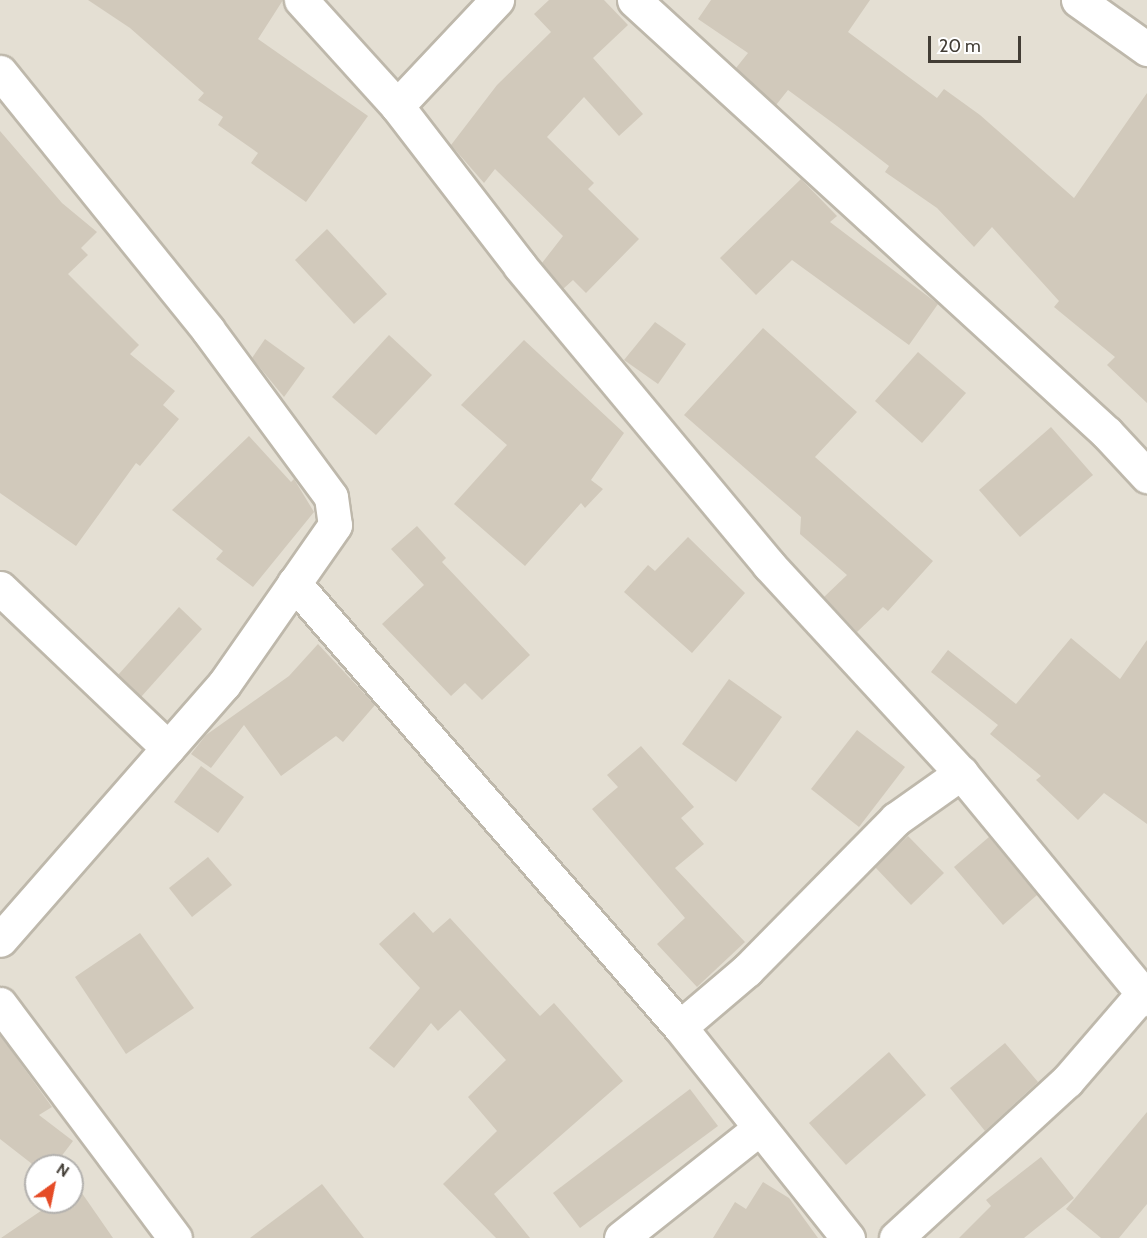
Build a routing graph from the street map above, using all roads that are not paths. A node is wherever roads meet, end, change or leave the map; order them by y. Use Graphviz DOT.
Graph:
graph roads {
  1 [pos="301,0"];
  2 [pos="497,0"];
  3 [pos="633,0"];
  4 [pos="1078,0"];
  5 [pos="1147,49"];
  6 [pos="0,72"];
  7 [pos="397,106"];
  8 [pos="1147,476"];
  9 [pos="294,583"];
  10 [pos="0,588"];
  11 [pos="168,748"];
  12 [pos="961,773"];
  13 [pos="0,940"];
  14 [pos="1145,997"];
  15 [pos="0,1004"];
  16 [pos="680,1027"];
  17 [pos="760,1128"];
  18 [pos="175,1238"];
  19 [pos="621,1238"];
  20 [pos="848,1238"];
  21 [pos="896,1238"];
  1 -- 7 [label="street"];
  2 -- 7 [label="street"];
  3 -- 8 [label="street"];
  4 -- 5 [label="street"];
  6 -- 9 [label="street"];
  7 -- 12 [label="street"];
  9 -- 11 [label="street"];
  9 -- 16 [label="street"];
  10 -- 11 [label="street"];
  11 -- 13 [label="street"];
  12 -- 14 [label="street"];
  12 -- 16 [label="street"];
  14 -- 21 [label="street"];
  15 -- 18 [label="street"];
  16 -- 17 [label="street"];
  17 -- 19 [label="street"];
  17 -- 20 [label="street"];
}
